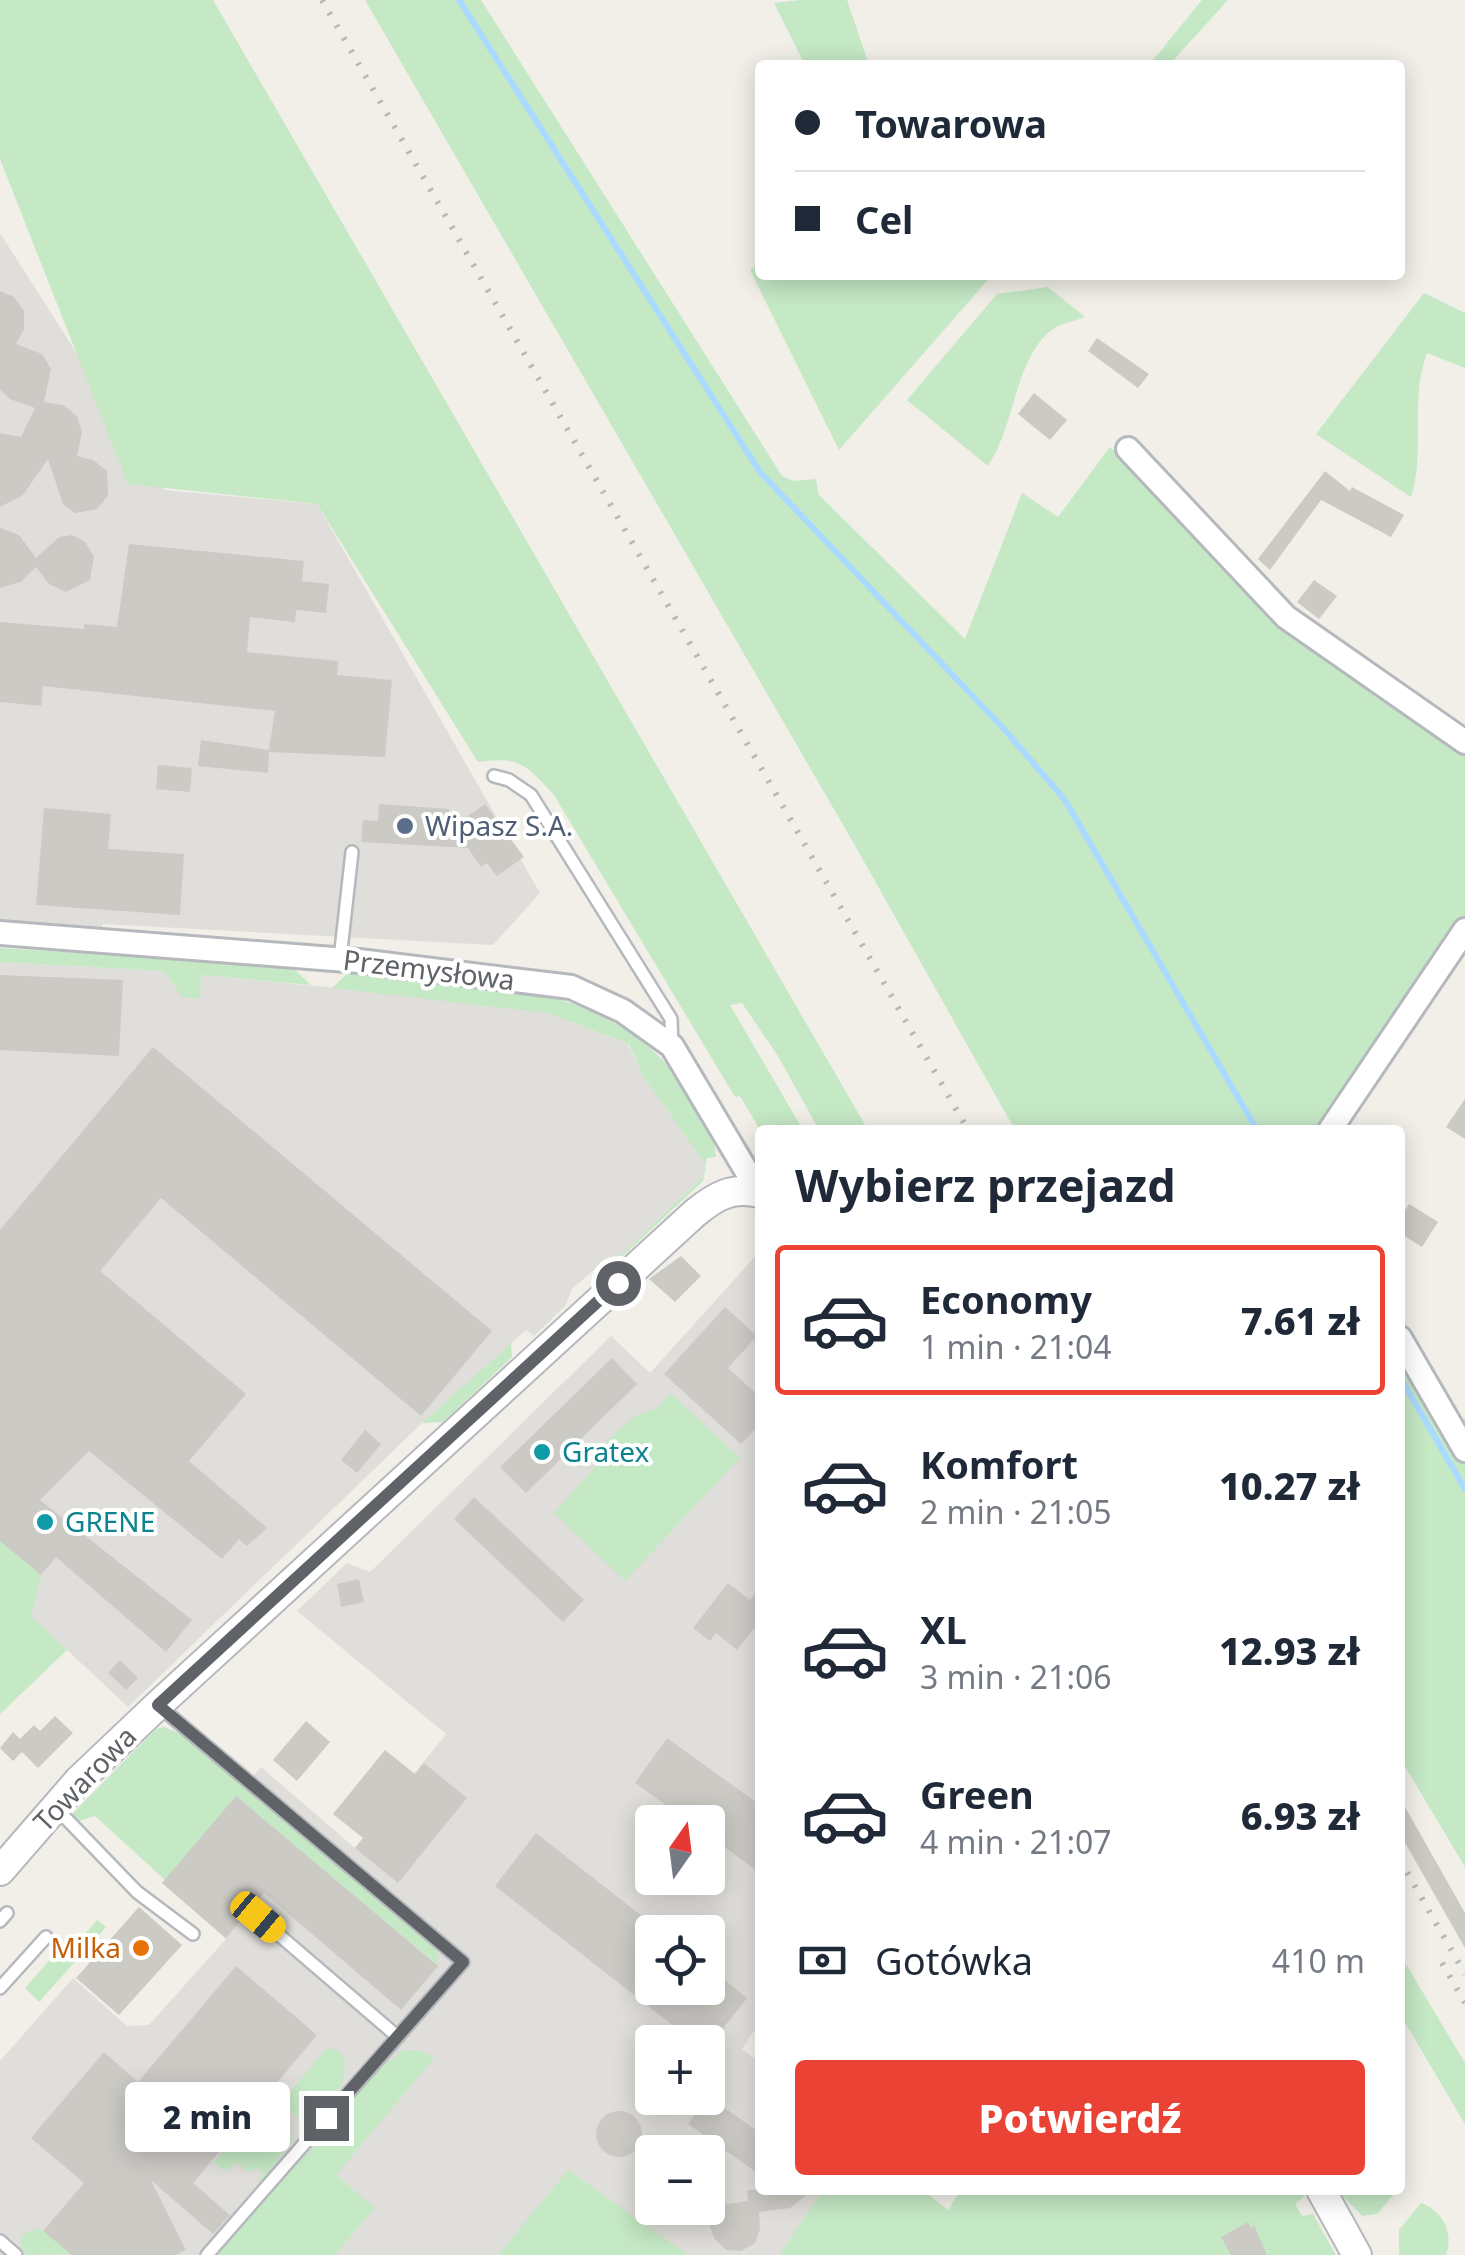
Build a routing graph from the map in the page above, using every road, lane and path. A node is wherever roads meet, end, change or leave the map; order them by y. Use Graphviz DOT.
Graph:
graph roads {
  1 [pos="1128,450"];
  2 [pos="1465,742"];
  3 [pos="494,776"];
  4 [pos="352,852"];
  5 [pos="1465,930"];
  6 [pos="0,933"];
  7 [pos="340,959"];
  8 [pos="672,1046"];
  9 [pos="1333,1125"];
  10 [pos="755,1185"];
  11 [pos="755,1192"];
  12 [pos="1405,1347"];
  13 [pos="1465,1450"];
  14 [pos="158,1705"];
  15 [pos="56,1807"];
  16 [pos="0,1870"];
  17 [pos="258,1917"];
  18 [pos="193,1934"];
  19 [pos="46,1937"];
  20 [pos="0,1988"];
  21 [pos="398,2036"];
  22 [pos="1324,2195"];
  23 [pos="0,2241"];
  24 [pos="16,2255"];
  25 [pos="207,2255"];
  26 [pos="1357,2255"];
  1 -- 2 [label="street"];
  3 -- 8 [label="lane"];
  4 -- 7 [label="lane"];
  5 -- 9 [label="street"];
  6 -- 7 [label="street, Przemysłowa"];
  7 -- 8 [label="street, Przemysłowa"];
  8 -- 10 [label="street, Przemysłowa"];
  11 -- 14 [label="street, Towarowa"];
  12 -- 13 [label="street"];
  14 -- 15 [label="street, Towarowa"];
  14 -- 21 [label="lane"];
  15 -- 16 [label="street, Towarowa"];
  15 -- 18 [label="lane"];
  17 -- 21 [label="lane"];
  19 -- 20 [label="lane"];
  21 -- 25 [label="lane"];
  22 -- 26 [label="street"];
  23 -- 24 [label="lane"];
}
